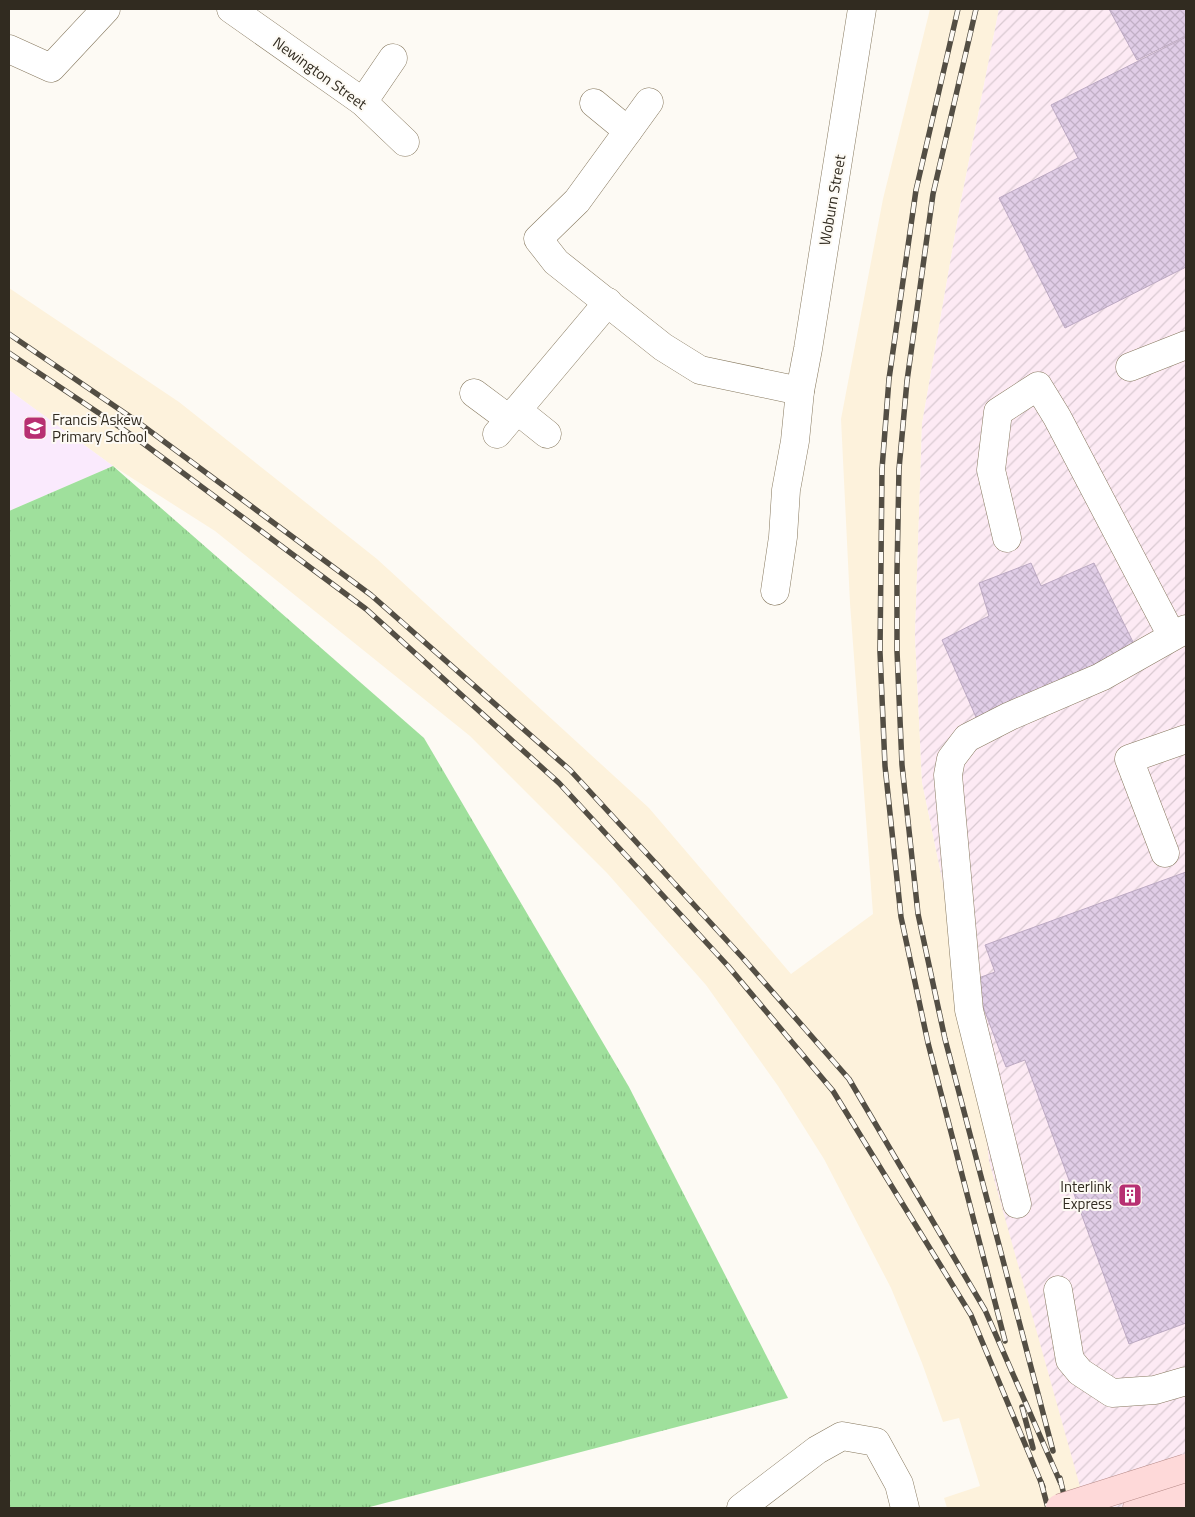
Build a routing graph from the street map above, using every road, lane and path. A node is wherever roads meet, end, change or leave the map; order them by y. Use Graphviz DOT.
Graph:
graph roads {
  1 [pos="106,9"];
  2 [pos="231,9"];
  3 [pos="862,9"];
  4 [pos="9,49"];
  5 [pos="393,58"];
  6 [pos="363,102"];
  7 [pos="649,102"];
  8 [pos="594,103"];
  9 [pos="628,131"];
  10 [pos="405,142"];
  11 [pos="608,302"];
  12 [pos="1186,346"];
  13 [pos="1130,366"];
  14 [pos="800,391"];
  15 [pos="474,393"];
  16 [pos="507,421"];
  17 [pos="546,434"];
  18 [pos="1006,538"];
  19 [pos="775,591"];
  20 [pos="1179,633"];
  21 [pos="1186,738"];
  22 [pos="1165,853"];
  23 [pos="1017,1204"];
  24 [pos="1058,1290"];
  25 [pos="1186,1381"];
  26 [pos="1186,1468"];
  27 [pos="1186,1493"];
  28 [pos="741,1508"];
  29 [pos="906,1508"];
  30 [pos="1060,1508"];
  31 [pos="1137,1508"];
  1 -- 4 [label="street"];
  2 -- 6 [label="street, Newington Street"];
  3 -- 14 [label="street, Woburn Street"];
  5 -- 6 [label="street"];
  6 -- 10 [label="street, Newington Street"];
  7 -- 9 [label="street"];
  8 -- 9 [label="street"];
  9 -- 11 [label="street"];
  11 -- 14 [label="street"];
  11 -- 16 [label="street"];
  12 -- 13 [label="street"];
  14 -- 19 [label="street, Woburn Street"];
  15 -- 16 [label="street"];
  16 -- 17 [label="street"];
  18 -- 20 [label="street"];
  20 -- 23 [label="street"];
  21 -- 22 [label="street"];
  24 -- 25 [label="street"];
  26 -- 30 [label="main road, bridge"];
  27 -- 31 [label="main road"];
  28 -- 29 [label="street"];
}
